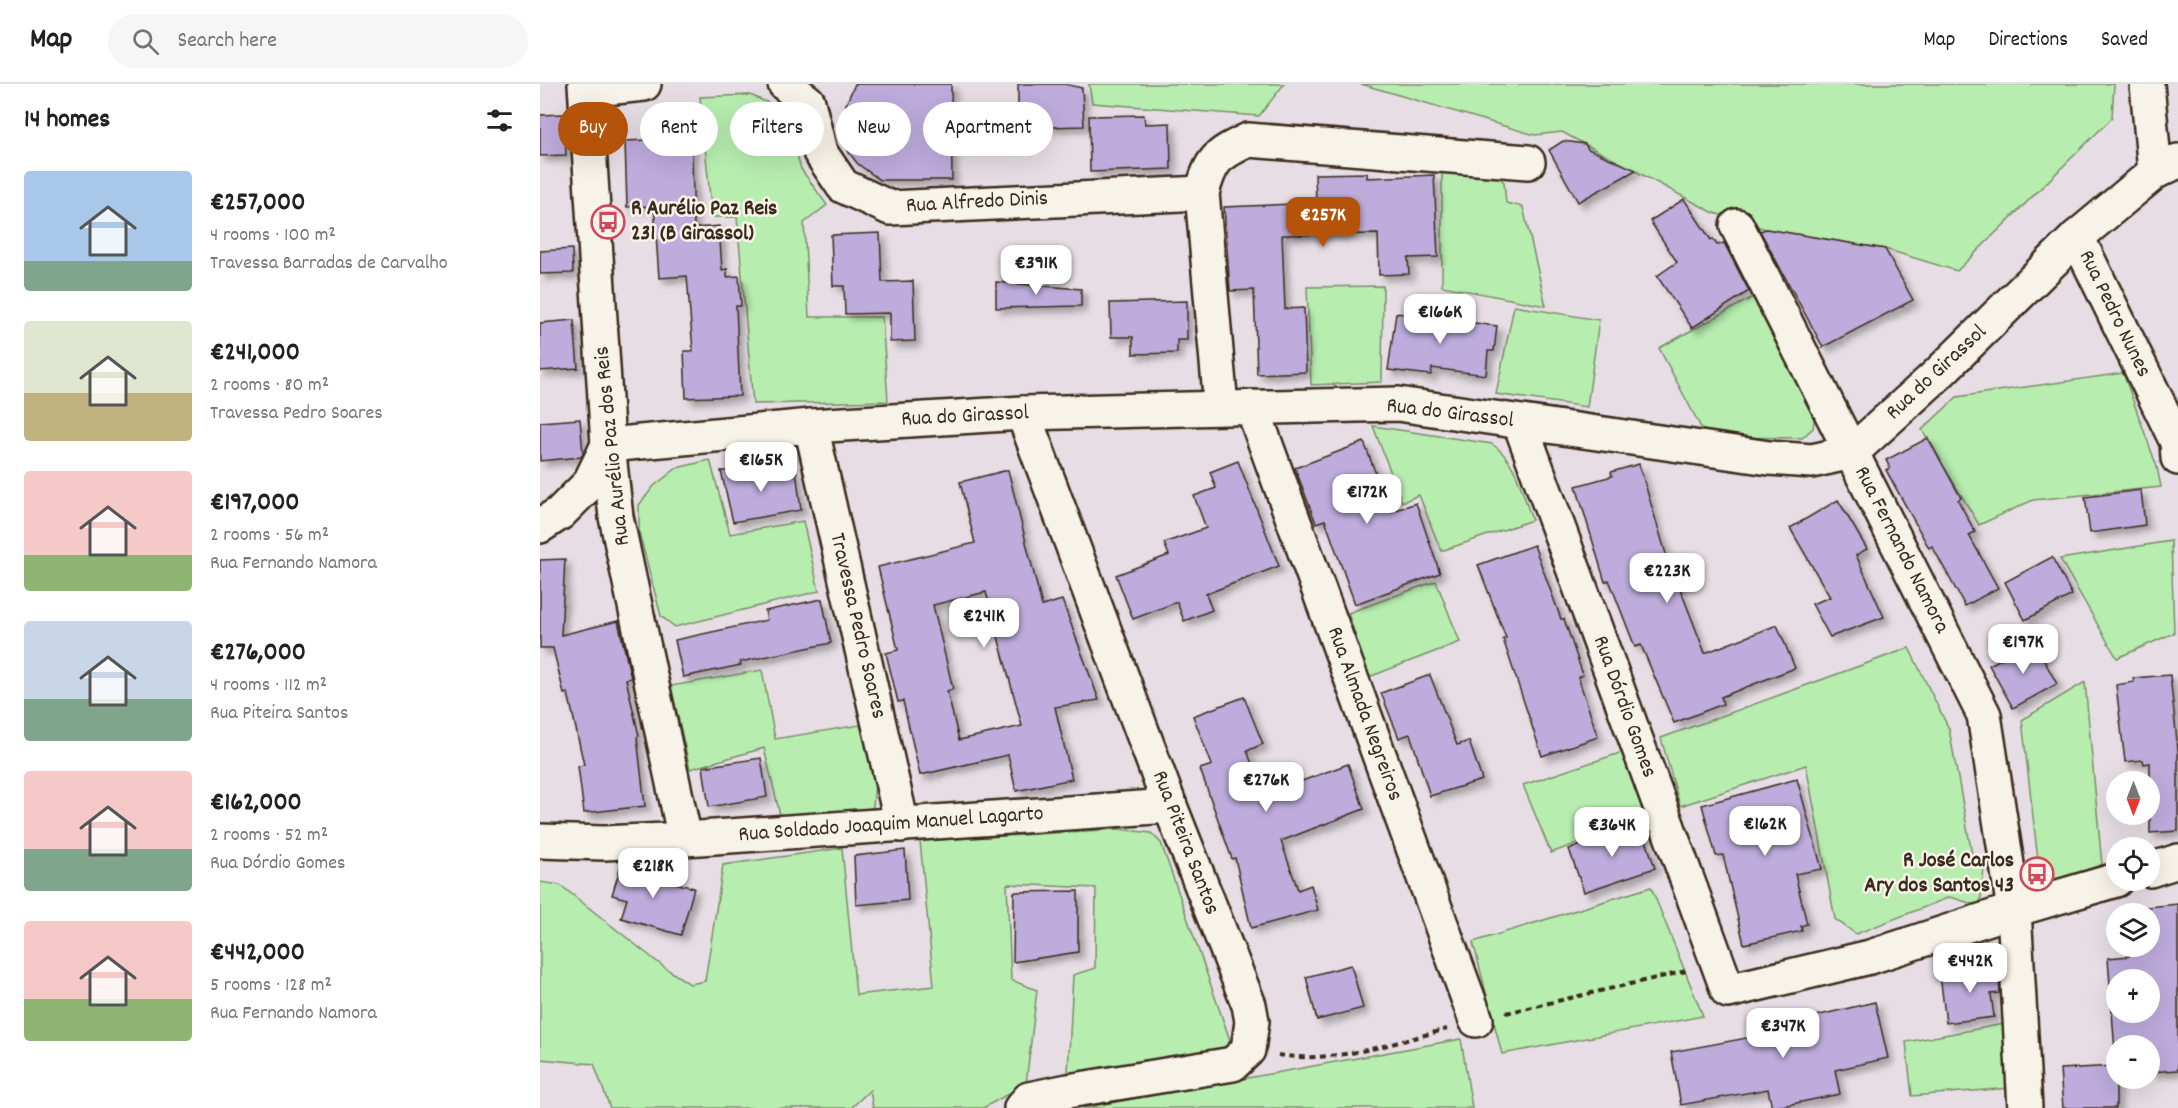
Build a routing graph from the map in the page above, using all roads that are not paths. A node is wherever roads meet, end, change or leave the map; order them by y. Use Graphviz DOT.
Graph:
graph roads {
  1 [pos="644,84"];
  2 [pos="785,84"];
  3 [pos="2147,84"];
  4 [pos="585,87"];
  5 [pos="1528,162"];
  6 [pos="2167,167"];
  7 [pos="1202,193"];
  8 [pos="1737,226"];
  9 [pos="2077,237"];
  10 [pos="1237,407"];
  11 [pos="1023,413"];
  12 [pos="1520,423"];
  13 [pos="811,426"];
  14 [pos="608,445"];
  15 [pos="1852,452"];
  16 [pos="2178,458"];
  17 [pos="540,526"];
  18 [pos="1170,806"];
  19 [pos="902,825"];
  20 [pos="685,839"];
  21 [pos="540,841"];
  22 [pos="2178,861"];
  23 [pos="2160,867"];
  24 [pos="2106,883"];
  25 [pos="2014,910"];
  26 [pos="1476,1020"];
  27 [pos="1021,1108"];
  28 [pos="2025,1108"];
  1 -- 4 [label="street"];
  2 -- 7 [label="street, Rua Alfredo Dinis"];
  3 -- 6 [label="street"];
  4 -- 14 [label="street, Rua Aurélio Paz dos Reis"];
  5 -- 7 [label="street"];
  6 -- 9 [label="street, Rua do Girassol"];
  7 -- 10 [label="street, Rua Almada Negreiros"];
  8 -- 15 [label="street, Rua Fernando Namora"];
  9 -- 15 [label="street, Rua do Girassol"];
  9 -- 16 [label="street, Rua Pedro Nunes"];
  10 -- 11 [label="street, Rua do Girassol"];
  10 -- 12 [label="street, Rua do Girassol"];
  10 -- 26 [label="street, Rua Almada Negreiros"];
  11 -- 13 [label="street, Rua do Girassol"];
  11 -- 18 [label="street, Rua Piteira Santos"];
  12 -- 15 [label="street, Rua do Girassol"];
  12 -- 25 [label="street, Rua Dórdio Gomes"];
  13 -- 14 [label="street, Rua do Girassol"];
  13 -- 19 [label="street, Travessa Pedro Soares"];
  14 -- 17 [label="street"];
  14 -- 20 [label="street, Rua Aurélio Paz dos Reis"];
  15 -- 25 [label="street, Rua Fernando Namora"];
  18 -- 19 [label="street, Rua Soldado Joaquim Manuel Lagarto"];
  18 -- 27 [label="street, Rua Piteira Santos"];
  19 -- 20 [label="street, Rua Soldado Joaquim Manuel Lagarto"];
  20 -- 21 [label="street, Rua Soldado Joaquim Manuel Lagarto"];
  22 -- 23 [label="street"];
  24 -- 25 [label="street"];
  25 -- 28 [label="street, Rua Fernando Namora"];
}
